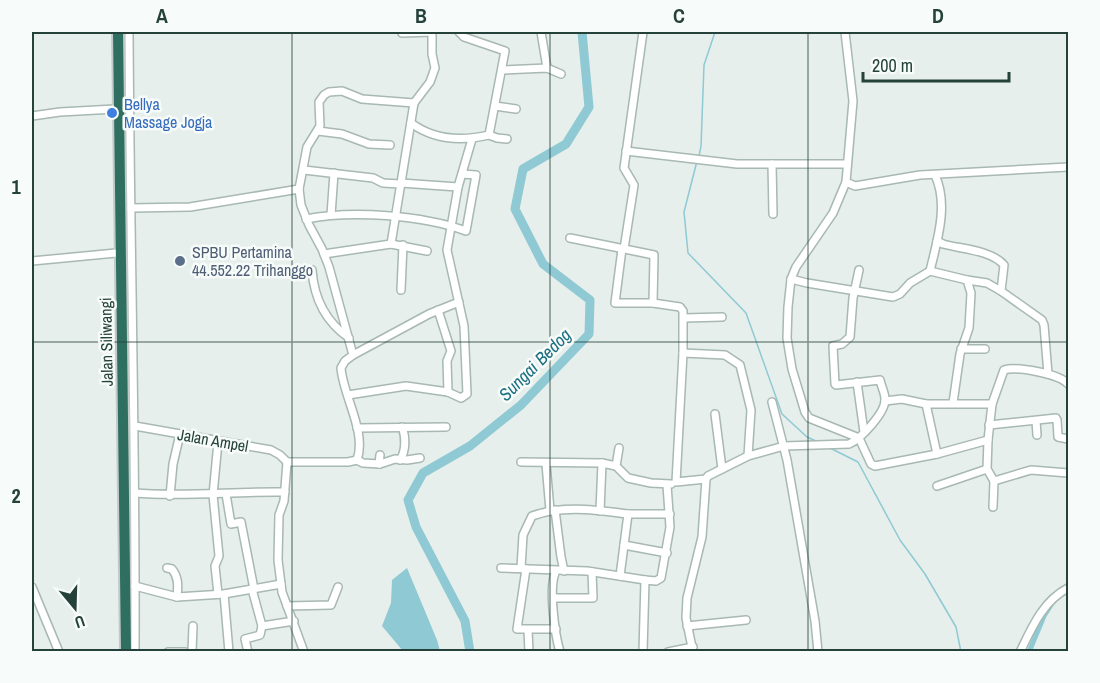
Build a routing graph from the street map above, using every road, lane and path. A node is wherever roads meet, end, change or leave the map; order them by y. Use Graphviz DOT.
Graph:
graph roads {
  1 [pos="116,32"];
  2 [pos="127,32"];
  3 [pos="432,32"];
  4 [pos="459,32"];
  5 [pos="541,32"];
  6 [pos="643,32"];
  7 [pos="845,32"];
  8 [pos="402,33"];
  9 [pos="547,68"];
  10 [pos="502,70"];
  11 [pos="561,74"];
  12 [pos="414,103"];
  13 [pos="495,106"];
  14 [pos="115,109"];
  15 [pos="516,109"];
  16 [pos="32,116"];
  17 [pos="411,123"];
  18 [pos="318,131"];
  19 [pos="489,135"];
  20 [pos="507,138"];
  21 [pos="472,139"];
  22 [pos="390,145"];
  23 [pos="626,151"];
  24 [pos="772,164"];
  25 [pos="847,164"];
  26 [pos="127,166"];
  27 [pos="1068,167"];
  28 [pos="304,170"];
  29 [pos="334,173"];
  30 [pos="462,174"];
  31 [pos="935,176"];
  32 [pos="846,182"];
  33 [pos="400,183"];
  34 [pos="458,187"];
  35 [pos="299,189"];
  36 [pos="131,208"];
  37 [pos="773,214"];
  38 [pos="331,215"];
  39 [pos="396,217"];
  40 [pos="306,219"];
  41 [pos="452,226"];
  42 [pos="570,238"];
  43 [pos="937,241"];
  44 [pos="391,244"];
  45 [pos="403,245"];
  46 [pos="623,249"];
  47 [pos="427,251"];
  48 [pos="116,253"];
  49 [pos="324,254"];
  50 [pos="32,261"];
  51 [pos="312,270"];
  52 [pos="860,270"];
  53 [pos="930,271"];
  54 [pos="793,280"];
  55 [pos="966,280"];
  56 [pos="401,290"];
  57 [pos="1001,291"];
  58 [pos="855,292"];
  59 [pos="459,302"];
  60 [pos="653,303"];
  61 [pos="438,310"];
  62 [pos="722,317"];
  63 [pos="684,318"];
  64 [pos="349,338"];
  65 [pos="961,349"];
  66 [pos="985,349"];
  67 [pos="683,353"];
  68 [pos="353,355"];
  69 [pos="1048,374"];
  70 [pos="857,382"];
  71 [pos="1068,384"];
  72 [pos="448,392"];
  73 [pos="348,395"];
  74 [pos="885,401"];
  75 [pos="772,402"];
  76 [pos="953,403"];
  77 [pos="926,404"];
  78 [pos="992,404"];
  79 [pos="715,414"];
  80 [pos="1036,421"];
  81 [pos="989,425"];
  82 [pos="135,426"];
  83 [pos="402,427"];
  84 [pos="446,427"];
  85 [pos="357,428"];
  86 [pos="864,432"];
  87 [pos="180,434"];
  88 [pos="1037,435"];
  89 [pos="859,438"];
  90 [pos="1068,439"];
  91 [pos="988,440"];
  92 [pos="218,442"];
  93 [pos="784,446"];
  94 [pos="619,447"];
  95 [pos="937,454"];
  96 [pos="380,455"];
  97 [pos="748,456"];
  98 [pos="420,458"];
  99 [pos="357,460"];
  100 [pos="399,460"];
  101 [pos="286,462"];
  102 [pos="521,462"];
  103 [pos="602,463"];
  104 [pos="379,464"];
  105 [pos="546,464"];
  106 [pos="616,466"];
  107 [pos="987,468"];
  108 [pos="722,469"];
  109 [pos="1068,473"];
  110 [pos="706,479"];
  111 [pos="676,482"];
  112 [pos="994,482"];
  113 [pos="667,485"];
  114 [pos="937,486"];
  115 [pos="128,487"];
  116 [pos="285,492"];
  117 [pos="226,494"];
  118 [pos="213,495"];
  119 [pos="170,496"];
  120 [pos="993,507"];
  121 [pos="552,510"];
  122 [pos="600,511"];
  123 [pos="628,514"];
  124 [pos="670,514"];
  125 [pos="122,521"];
  126 [pos="127,543"];
  127 [pos="624,545"];
  128 [pos="667,553"];
  129 [pos="166,568"];
  130 [pos="501,568"];
  131 [pos="523,569"];
  132 [pos="556,571"];
  133 [pos="564,571"];
  134 [pos="592,572"];
  135 [pos="620,576"];
  136 [pos="645,580"];
  137 [pos="281,585"];
  138 [pos="135,586"];
  139 [pos="32,587"];
  140 [pos="338,587"];
  141 [pos="1068,588"];
  142 [pos="253,589"];
  143 [pos="221,594"];
  144 [pos="177,597"];
  145 [pos="554,598"];
  146 [pos="128,601"];
  147 [pos="287,606"];
  148 [pos="746,620"];
  149 [pos="294,621"];
  150 [pos="193,626"];
  151 [pos="262,626"];
  152 [pos="687,626"];
  153 [pos="556,629"];
  154 [pos="528,630"];
  155 [pos="693,649"];
  156 [pos="59,651"];
  157 [pos="128,651"];
  158 [pos="168,651"];
  159 [pos="185,651"];
  160 [pos="192,651"];
  161 [pos="230,651"];
  162 [pos="248,651"];
  163 [pos="304,651"];
  164 [pos="529,651"];
  165 [pos="560,651"];
  166 [pos="643,651"];
  167 [pos="668,651"];
  168 [pos="818,651"];
  169 [pos="1020,651"];
  1 -- 14 [label="street"];
  1 -- 115 [label="highway, Jalan Siliwangi"];
  2 -- 26 [label="highway, Jalan Siliwangi"];
  3 -- 8 [label="street"];
  3 -- 12 [label="street"];
  4 -- 10 [label="street"];
  5 -- 9 [label="street"];
  6 -- 23 [label="street"];
  7 -- 25 [label="street"];
  9 -- 10 [label="street"];
  9 -- 11 [label="street"];
  10 -- 13 [label="street"];
  12 -- 17 [label="street"];
  12 -- 18 [label="street"];
  13 -- 15 [label="street"];
  13 -- 19 [label="street"];
  14 -- 16 [label="street"];
  14 -- 48 [label="street"];
  17 -- 21 [label="street"];
  17 -- 33 [label="street"];
  18 -- 22 [label="street"];
  18 -- 28 [label="street"];
  19 -- 20 [label="street"];
  19 -- 21 [label="street"];
  21 -- 30 [label="street"];
  23 -- 24 [label="street"];
  23 -- 46 [label="street"];
  24 -- 25 [label="street"];
  24 -- 37 [label="street"];
  25 -- 32 [label="street"];
  26 -- 36 [label="street"];
  26 -- 115 [label="highway, Jalan Siliwangi"];
  27 -- 31 [label="street"];
  28 -- 29 [label="street"];
  28 -- 35 [label="street"];
  29 -- 33 [label="street"];
  29 -- 38 [label="street"];
  30 -- 34 [label="street"];
  30 -- 41 [label="street"];
  31 -- 32 [label="street"];
  31 -- 43 [label="street"];
  32 -- 54 [label="street"];
  33 -- 34 [label="street"];
  33 -- 39 [label="street"];
  34 -- 41 [label="street"];
  35 -- 36 [label="street"];
  35 -- 40 [label="street"];
  36 -- 82 [label="street"];
  38 -- 39 [label="street"];
  38 -- 40 [label="street"];
  39 -- 41 [label="street"];
  39 -- 44 [label="street"];
  40 -- 49 [label="street"];
  41 -- 59 [label="street"];
  42 -- 46 [label="street"];
  43 -- 53 [label="street"];
  43 -- 57 [label="street"];
  44 -- 45 [label="street"];
  44 -- 49 [label="street"];
  45 -- 47 [label="street"];
  45 -- 56 [label="street"];
  46 -- 60 [label="street"];
  46 -- 60 [label="street"];
  48 -- 50 [label="street"];
  48 -- 115 [label="street"];
  49 -- 64 [label="street"];
  51 -- 64 [label="street"];
  52 -- 58 [label="street"];
  53 -- 55 [label="street"];
  53 -- 58 [label="street"];
  54 -- 58 [label="street"];
  54 -- 89 [label="street"];
  55 -- 57 [label="street"];
  55 -- 65 [label="street"];
  57 -- 69 [label="street"];
  58 -- 70 [label="street"];
  59 -- 61 [label="street"];
  59 -- 72 [label="street"];
  60 -- 63 [label="street"];
  61 -- 68 [label="street"];
  61 -- 72 [label="street"];
  62 -- 63 [label="street"];
  63 -- 67 [label="street"];
  64 -- 68 [label="street"];
  65 -- 66 [label="street"];
  65 -- 76 [label="street"];
  67 -- 97 [label="street"];
  67 -- 111 [label="street"];
  68 -- 73 [label="street"];
  69 -- 71 [label="street"];
  69 -- 78 [label="street"];
  70 -- 74 [label="street"];
  70 -- 86 [label="street"];
  72 -- 73 [label="street"];
  73 -- 85 [label="street"];
  74 -- 77 [label="street"];
  74 -- 86 [label="street"];
  75 -- 93 [label="street"];
  76 -- 77 [label="street"];
  76 -- 78 [label="street"];
  77 -- 95 [label="street"];
  78 -- 81 [label="street"];
  79 -- 108 [label="street"];
  80 -- 81 [label="street"];
  80 -- 88 [label="street"];
  80 -- 90 [label="street"];
  81 -- 91 [label="street"];
  82 -- 87 [label="street, Jalan Ampel"];
  82 -- 115 [label="street"];
  83 -- 84 [label="street"];
  83 -- 85 [label="street"];
  83 -- 100 [label="street"];
  85 -- 99 [label="street"];
  86 -- 89 [label="street"];
  87 -- 92 [label="street, Jalan Ampel"];
  87 -- 119 [label="street"];
  89 -- 93 [label="street"];
  89 -- 95 [label="street"];
  91 -- 95 [label="street"];
  91 -- 107 [label="street"];
  92 -- 101 [label="street, Jalan Ampel"];
  92 -- 118 [label="street"];
  93 -- 97 [label="street"];
  93 -- 168 [label="street"];
  94 -- 106 [label="street"];
  96 -- 104 [label="street"];
  97 -- 108 [label="street"];
  98 -- 100 [label="street"];
  99 -- 101 [label="street"];
  99 -- 104 [label="street"];
  100 -- 104 [label="street"];
  101 -- 116 [label="street"];
  102 -- 105 [label="street"];
  103 -- 105 [label="street"];
  103 -- 106 [label="street"];
  103 -- 122 [label="street"];
  105 -- 121 [label="street"];
  106 -- 113 [label="street"];
  107 -- 112 [label="street"];
  107 -- 114 [label="street"];
  108 -- 110 [label="street"];
  109 -- 112 [label="street"];
  110 -- 111 [label="street"];
  110 -- 152 [label="street"];
  111 -- 113 [label="street"];
  112 -- 120 [label="street"];
  113 -- 124 [label="street"];
  115 -- 119 [label="street"];
  115 -- 125 [label="highway, Jalan Siliwangi"];
  115 -- 126 [label="highway, Jalan Siliwangi"];
  115 -- 138 [label="street"];
  116 -- 117 [label="street"];
  116 -- 137 [label="street"];
  117 -- 118 [label="street"];
  117 -- 142 [label="street"];
  118 -- 119 [label="street"];
  118 -- 143 [label="street"];
  121 -- 122 [label="street"];
  121 -- 131 [label="street"];
  121 -- 133 [label="street"];
  122 -- 123 [label="street"];
  123 -- 124 [label="street"];
  123 -- 127 [label="street"];
  124 -- 128 [label="street"];
  125 -- 126 [label="highway, Jalan Siliwangi"];
  125 -- 146 [label="street"];
  126 -- 146 [label="highway, Jalan Siliwangi"];
  127 -- 128 [label="street"];
  127 -- 135 [label="street"];
  128 -- 136 [label="street"];
  129 -- 144 [label="street"];
  130 -- 131 [label="street"];
  131 -- 132 [label="street"];
  131 -- 154 [label="street"];
  132 -- 133 [label="street"];
  132 -- 145 [label="street"];
  133 -- 134 [label="street"];
  134 -- 135 [label="street"];
  134 -- 145 [label="street"];
  135 -- 136 [label="street"];
  136 -- 166 [label="street"];
  137 -- 142 [label="street"];
  137 -- 147 [label="street"];
  138 -- 144 [label="street"];
  138 -- 146 [label="street"];
  139 -- 156 [label="street"];
  140 -- 147 [label="street"];
  141 -- 169 [label="street"];
  142 -- 143 [label="street"];
  142 -- 151 [label="street"];
  143 -- 144 [label="street"];
  143 -- 161 [label="street"];
  145 -- 153 [label="street"];
  146 -- 157 [label="highway, Jalan Siliwangi"];
  147 -- 149 [label="street"];
  148 -- 152 [label="street"];
  149 -- 151 [label="street"];
  149 -- 163 [label="street"];
  150 -- 160 [label="street"];
  151 -- 162 [label="street"];
  152 -- 155 [label="street"];
  153 -- 154 [label="street"];
  153 -- 165 [label="street"];
  154 -- 164 [label="street"];
  155 -- 167 [label="street"];
  158 -- 159 [label="street"];
}
